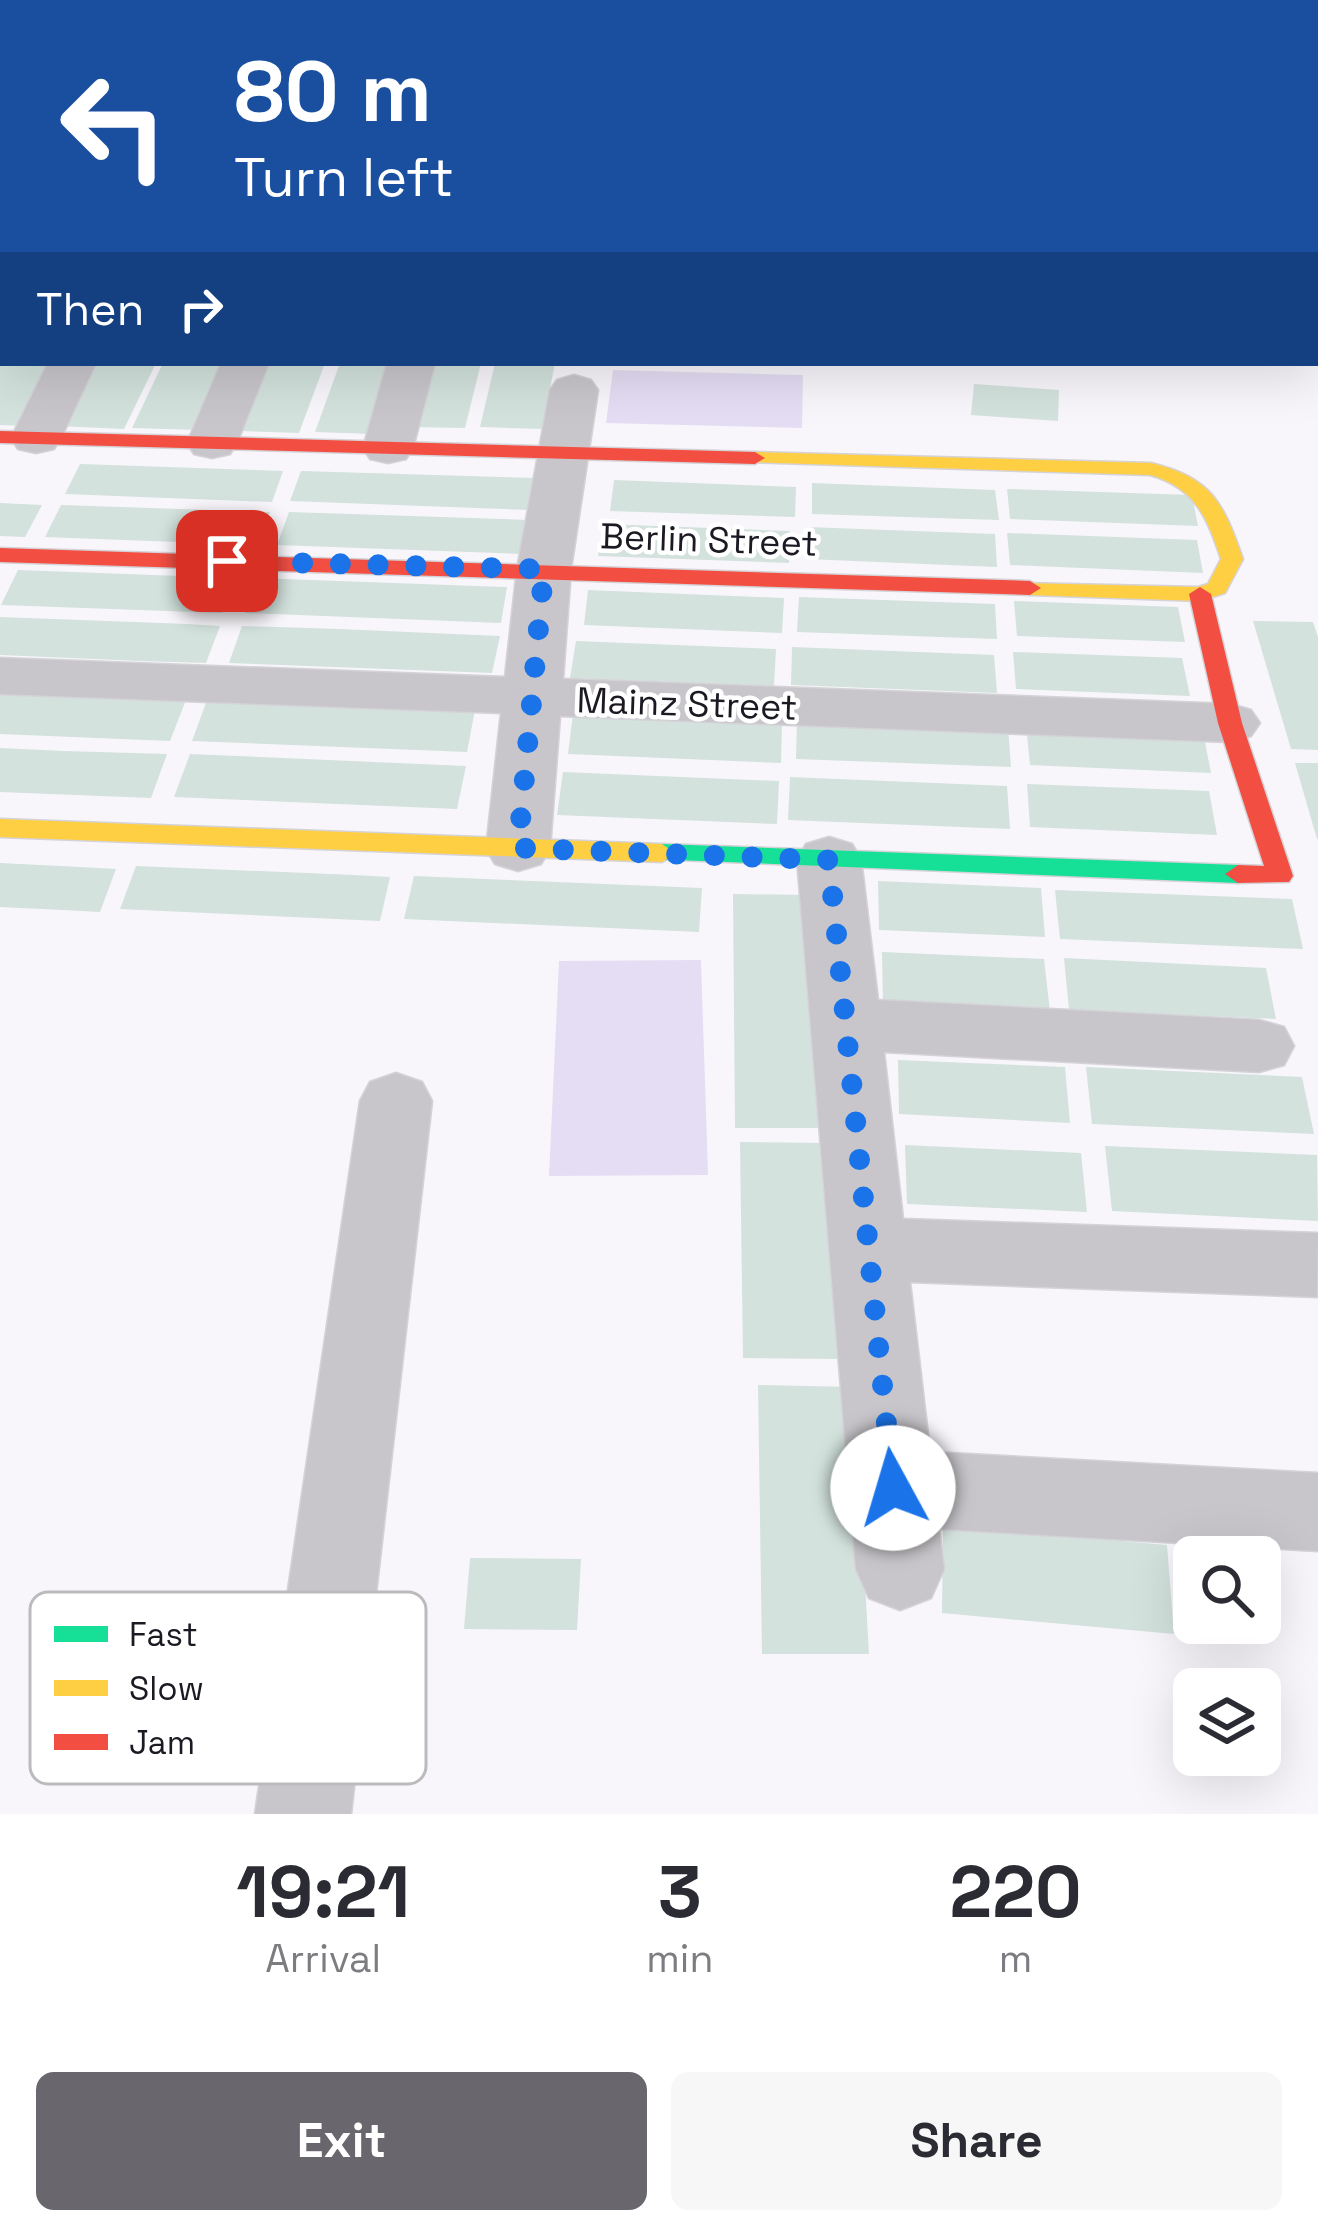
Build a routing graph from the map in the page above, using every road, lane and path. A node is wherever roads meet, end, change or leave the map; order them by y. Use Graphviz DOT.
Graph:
graph roads {
  1 [pos="70,366"];
  2 [pos="244,366"];
  3 [pos="410,366"];
  4 [pos="574,390"];
  5 [pos="18,438"];
  6 [pos="212,443"];
  7 [pos="388,448"];
  8 [pos="565,453"];
  9 [pos="0,555"];
  10 [pos="544,569"];
  11 [pos="1200,594"];
  12 [pos="0,676"];
  13 [pos="530,697"];
  14 [pos="1230,724"];
  15 [pos="0,828"];
  16 [pos="518,848"];
  17 [pos="829,860"];
  18 [pos="844,1024"];
  19 [pos="1259,1046"];
  20 [pos="396,1101"];
  21 [pos="869,1249"];
  22 [pos="1317,1265"];
  23 [pos="1318,1511"];
  24 [pos="332,1592"];
  25 [pos="307,1784"];
  26 [pos="303,1814"];
  1 -- 5 [label="street"];
  2 -- 6 [label="street"];
  3 -- 7 [label="street"];
  4 -- 8 [label="street"];
  5 -- 6 [label="street"];
  6 -- 7 [label="street"];
  7 -- 8 [label="street"];
  8 -- 10 [label="street"];
  8 -- 11 [label="street"];
  9 -- 10 [label="street, Berlin Street"];
  10 -- 11 [label="street, Berlin Street"];
  10 -- 13 [label="street"];
  11 -- 14 [label="street"];
  12 -- 13 [label="street, Mainz Street"];
  13 -- 14 [label="street, Mainz Street"];
  13 -- 16 [label="street"];
  14 -- 17 [label="street"];
  15 -- 16 [label="street"];
  16 -- 17 [label="street"];
  17 -- 18 [label="street"];
  18 -- 19 [label="street"];
  18 -- 21 [label="street"];
  20 -- 24 [label="street"];
  21 -- 22 [label="street"];
  21 -- 23 [label="street"];
  25 -- 26 [label="street"];
}
